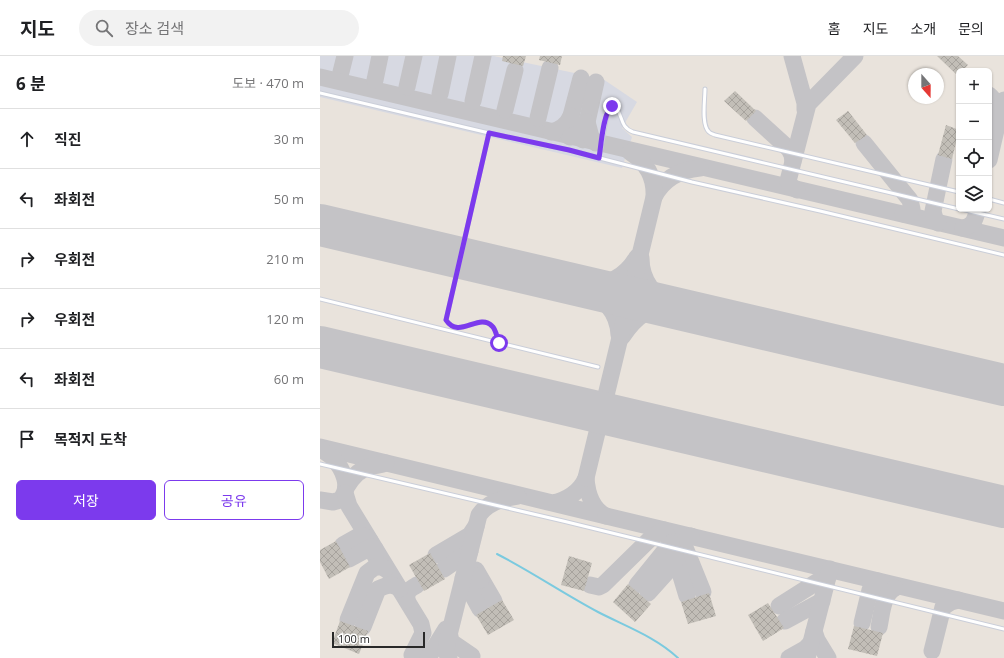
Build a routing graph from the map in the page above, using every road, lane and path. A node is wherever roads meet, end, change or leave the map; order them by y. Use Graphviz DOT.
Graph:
graph roads {
  1 [pos="705,89"];
  2 [pos="320,93"];
  3 [pos="489,133"];
  4 [pos="599,158"];
  5 [pos="956,191"];
  6 [pos="992,200"];
  7 [pos="1004,203"];
  8 [pos="956,208"];
  9 [pos="973,212"];
  10 [pos="1004,219"];
  11 [pos="1004,255"];
  12 [pos="320,299"];
  13 [pos="499,343"];
  14 [pos="598,367"];
  15 [pos="320,464"];
  16 [pos="1004,629"];
  1 -- 5 [label="lane"];
  2 -- 3 [label="lane"];
  3 -- 4 [label="lane"];
  3 -- 13 [label="lane"];
  4 -- 8 [label="lane"];
  4 -- 11 [label="lane"];
  6 -- 7 [label="lane"];
  9 -- 10 [label="lane"];
  12 -- 13 [label="lane"];
  13 -- 14 [label="lane"];
  15 -- 16 [label="lane"];
}
